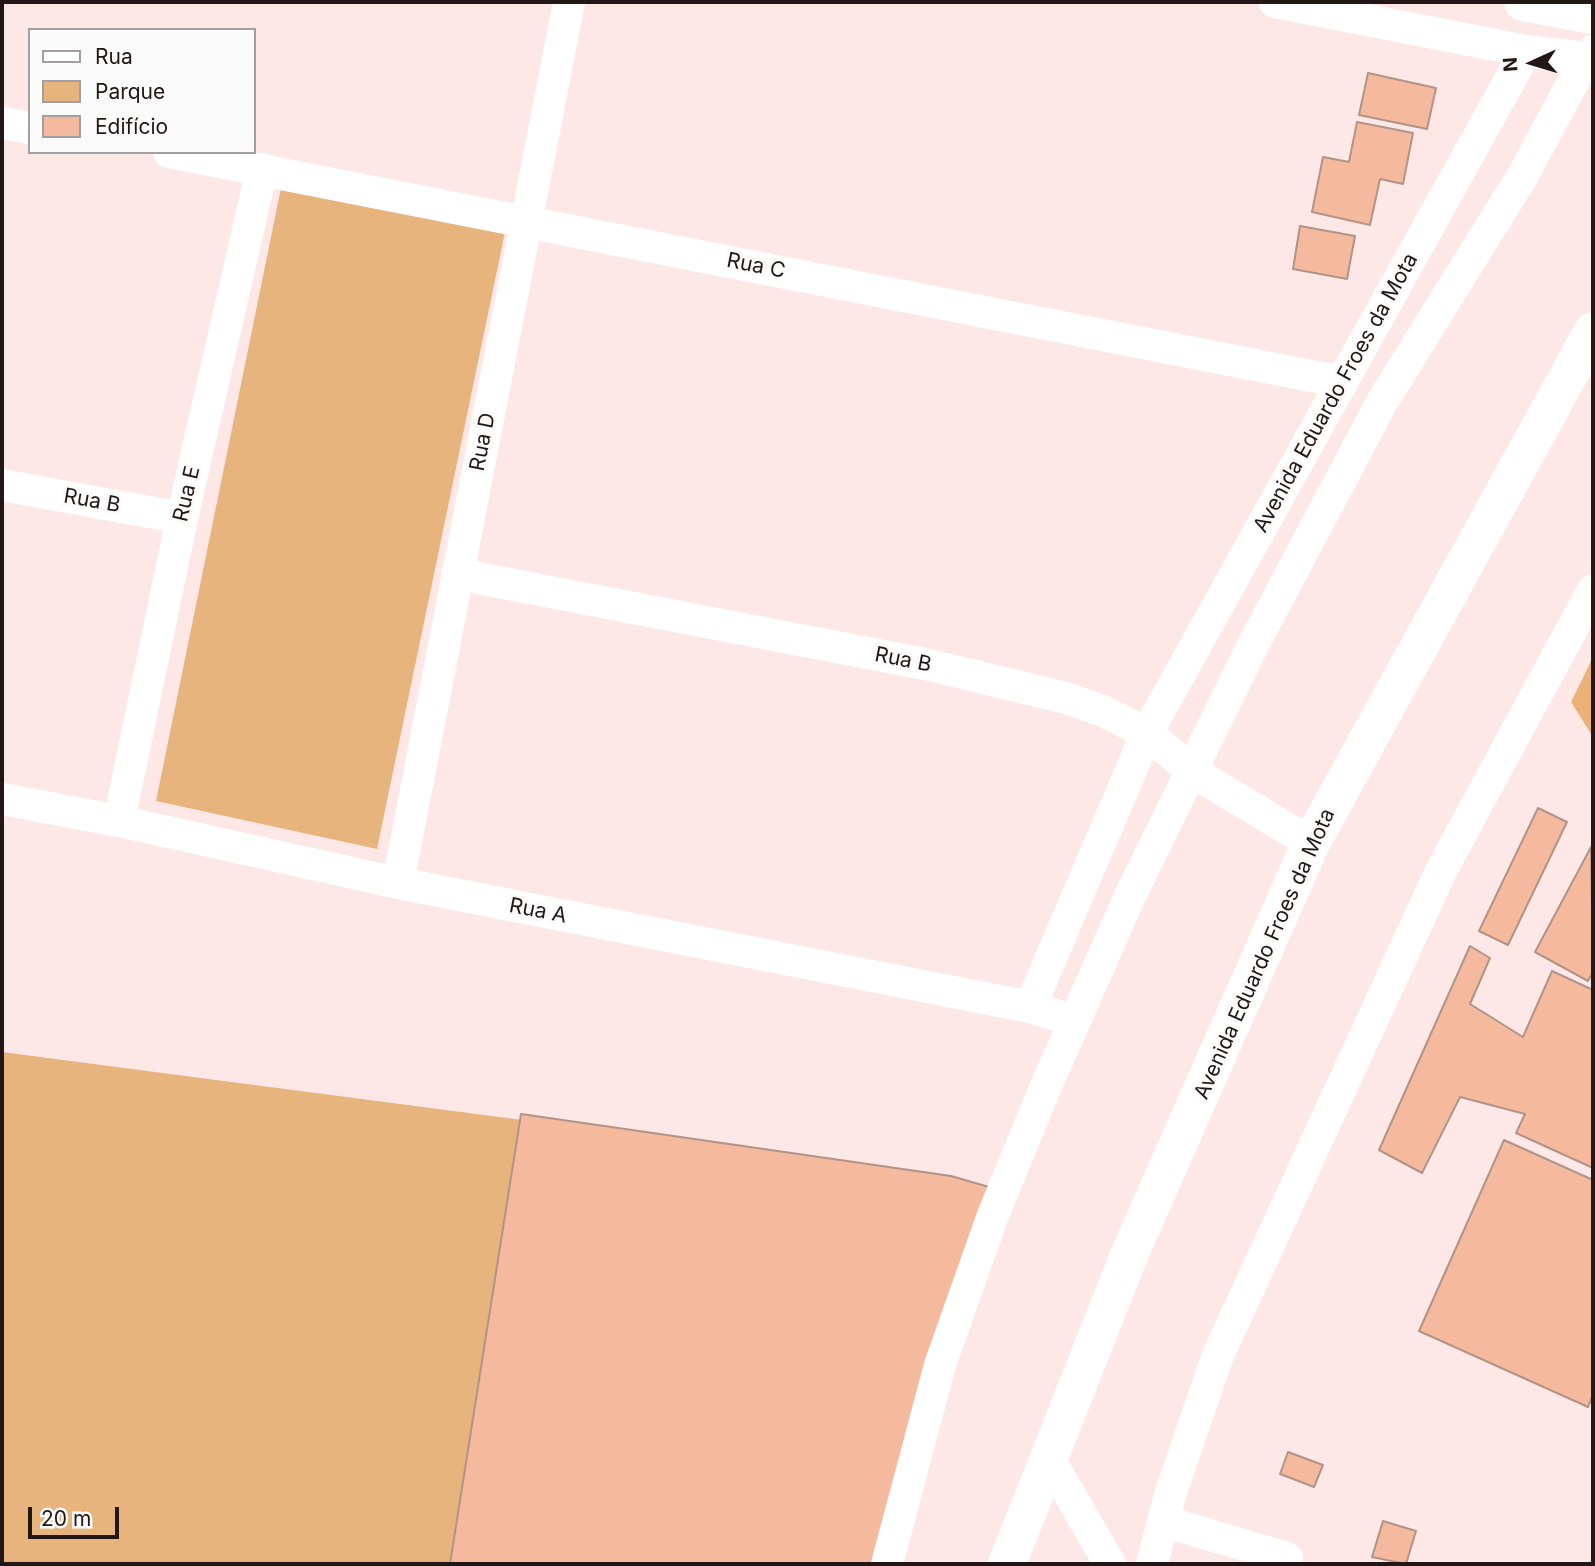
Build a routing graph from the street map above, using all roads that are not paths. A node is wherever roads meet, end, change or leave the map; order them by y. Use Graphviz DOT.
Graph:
graph roads {
  1 [pos="569,2"];
  2 [pos="1275,2"];
  3 [pos="1522,2"];
  4 [pos="1593,15"];
  5 [pos="1526,51"];
  6 [pos="1591,59"];
  7 [pos="2,123"];
  8 [pos="28,128"];
  9 [pos="180,154"];
  10 [pos="262,169"];
  11 [pos="527,222"];
  12 [pos="1593,331"];
  13 [pos="1342,382"];
  14 [pos="2,485"];
  15 [pos="182,518"];
  16 [pos="457,574"];
  17 [pos="1593,590"];
  18 [pos="1147,733"];
  19 [pos="1193,772"];
  20 [pos="2,799"];
  21 [pos="119,821"];
  22 [pos="1311,843"];
  23 [pos="398,883"];
  24 [pos="1030,1007"];
  25 [pos="1074,1021"];
  26 [pos="1048,1457"];
  27 [pos="1163,1521"];
  28 [pos="1287,1558"];
  29 [pos="887,1564"];
  30 [pos="1007,1564"];
  31 [pos="1110,1564"];
  32 [pos="1152,1564"];
  1 -- 11 [label="street, Rua D"];
  2 -- 5 [label="street"];
  3 -- 4 [label="main road"];
  5 -- 6 [label="street"];
  5 -- 13 [label="street, Avenida Eduardo Froes da Mota"];
  6 -- 19 [label="street, Avenida Eduardo Froes da Mota"];
  7 -- 8 [label="street"];
  9 -- 10 [label="street, Rua C"];
  10 -- 11 [label="street, Rua C"];
  10 -- 15 [label="street, Rua E"];
  11 -- 13 [label="street, Rua C"];
  11 -- 16 [label="street, Rua D"];
  12 -- 22 [label="main road, Avenida Eduardo Froes da Mota"];
  13 -- 18 [label="street, Avenida Eduardo Froes da Mota"];
  14 -- 15 [label="street, Rua B"];
  15 -- 21 [label="street, Rua E"];
  16 -- 18 [label="street, Rua B"];
  16 -- 23 [label="street, Rua D"];
  17 -- 27 [label="street"];
  18 -- 19 [label="street, Rua B"];
  18 -- 24 [label="street, Avenida Eduardo Froes da Mota"];
  19 -- 22 [label="street, Rua B"];
  19 -- 25 [label="street, Avenida Eduardo Froes da Mota"];
  20 -- 21 [label="street, Rua A"];
  21 -- 23 [label="street, Rua A"];
  22 -- 26 [label="main road, Avenida Eduardo Froes da Mota"];
  23 -- 24 [label="street, Rua A"];
  24 -- 25 [label="street, Rua A"];
  25 -- 29 [label="street, Avenida Eduardo Froes da Mota"];
  26 -- 30 [label="main road, Avenida Eduardo Froes da Mota"];
  26 -- 31 [label="street"];
  27 -- 28 [label="street"];
  27 -- 32 [label="street"];
}
